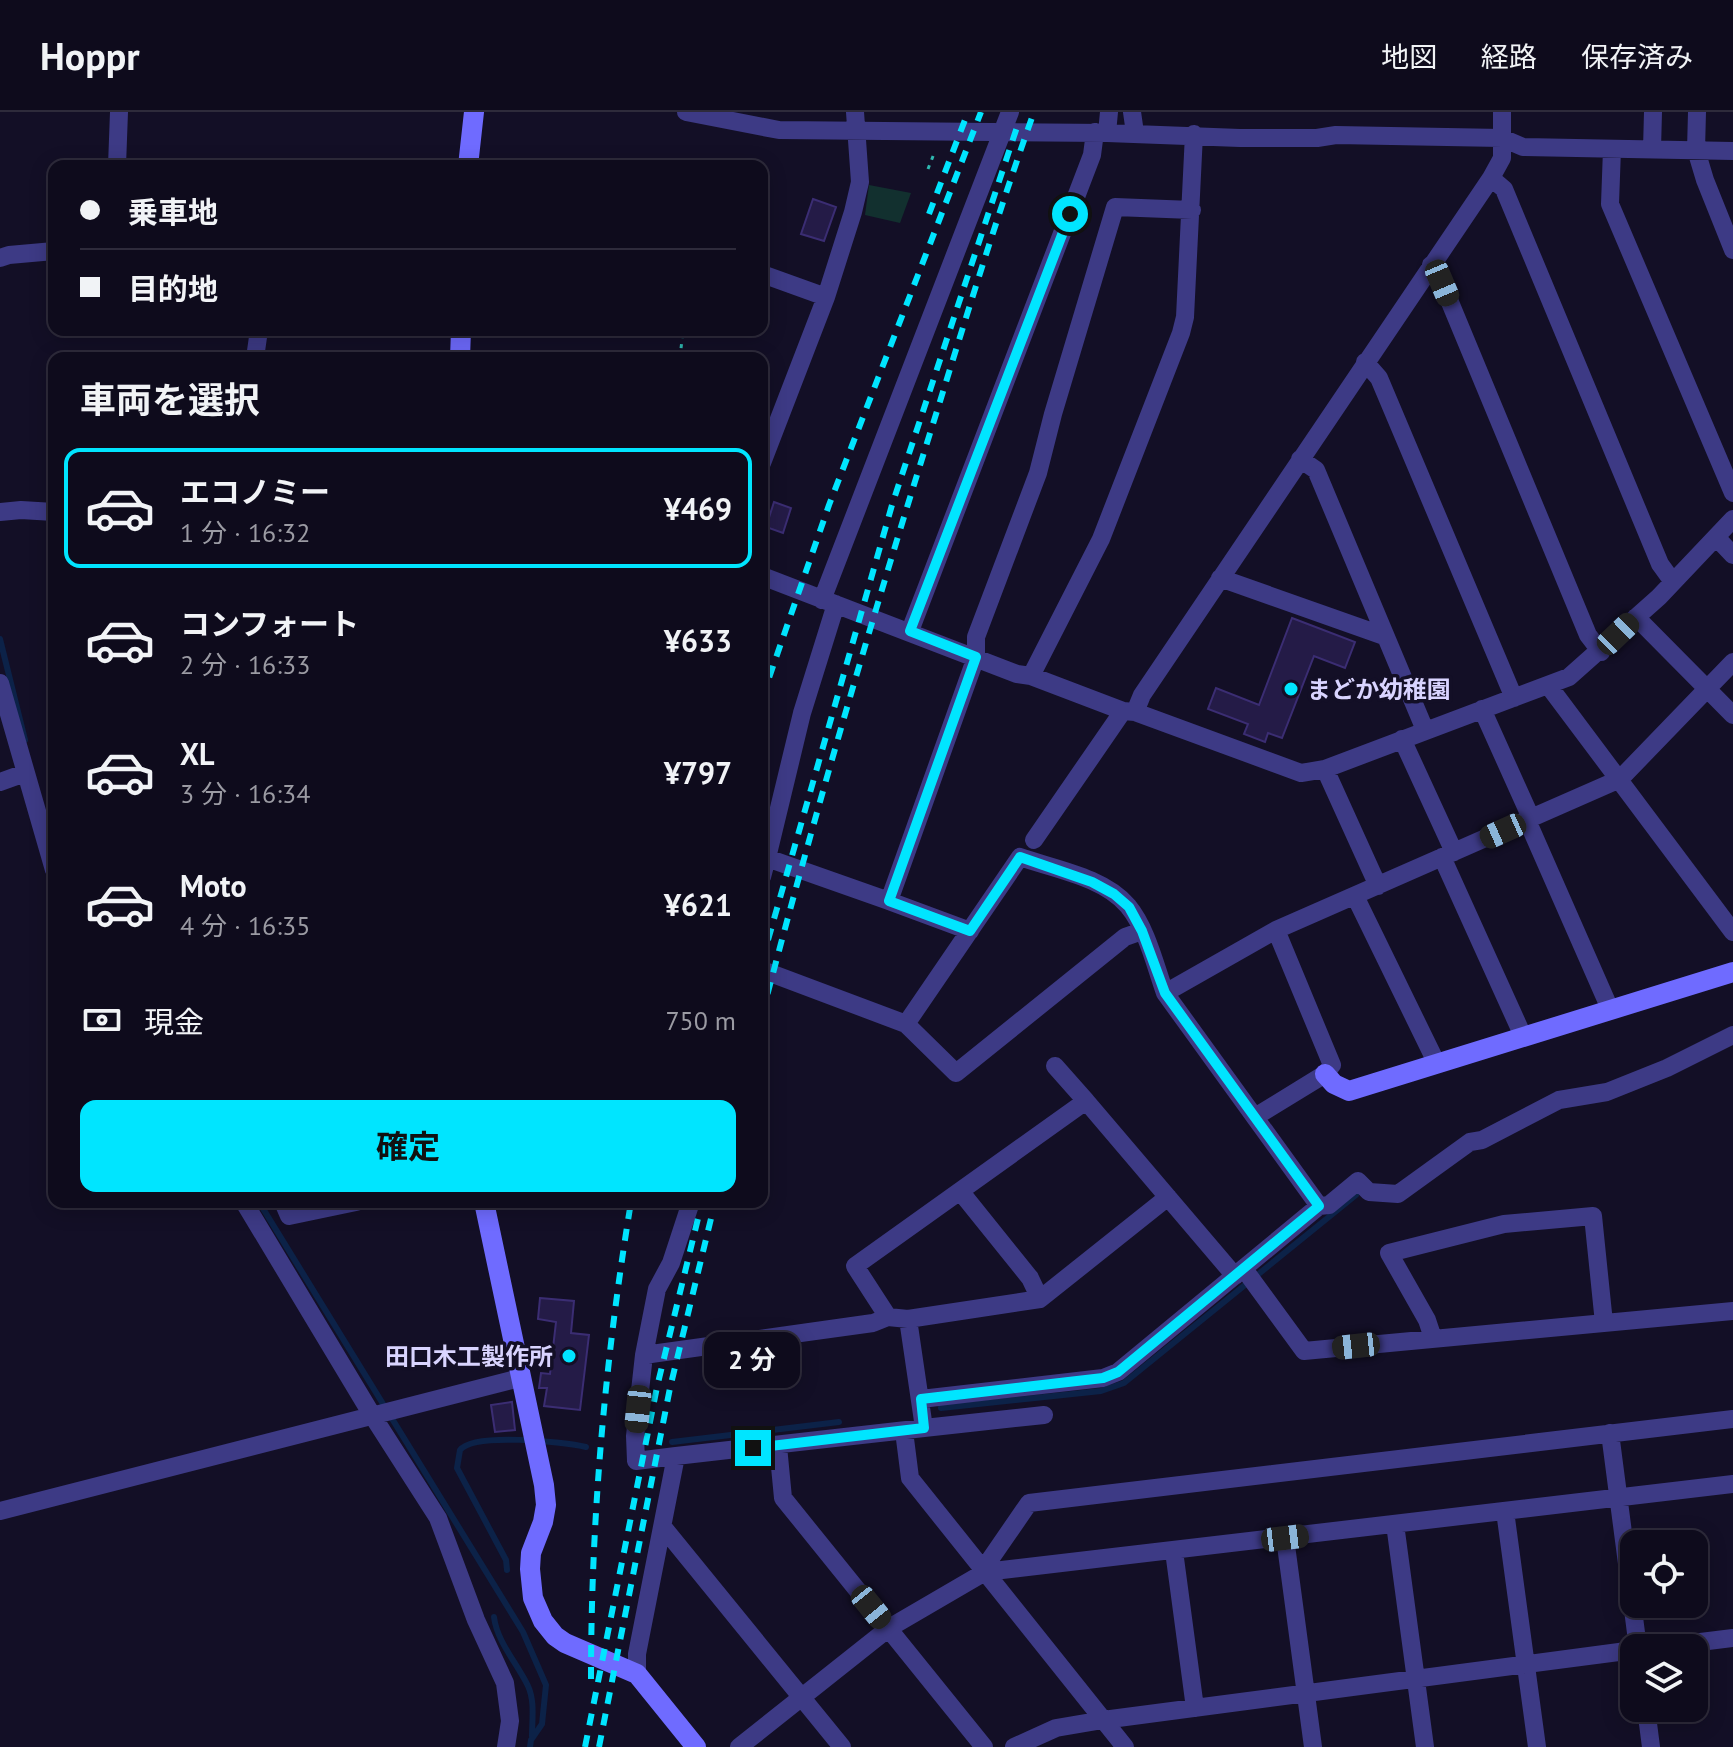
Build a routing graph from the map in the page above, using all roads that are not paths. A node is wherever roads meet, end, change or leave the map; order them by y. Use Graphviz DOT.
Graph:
graph roads {
  1 [pos="119,112"];
  2 [pos="474,112"];
  3 [pos="686,112"];
  4 [pos="855,112"];
  5 [pos="1010,112"];
  6 [pos="1109,112"];
  7 [pos="1132,112"];
  8 [pos="1502,112"];
  9 [pos="1653,112"];
  10 [pos="1697,112"];
  11 [pos="856,132"];
  12 [pos="1101,132"];
  13 [pos="1002,133"];
  14 [pos="1135,133"];
  15 [pos="1194,134"];
  16 [pos="1502,138"];
  17 [pos="1612,149"];
  18 [pos="1652,149"];
  19 [pos="1696,150"];
  20 [pos="1733,151"];
  21 [pos="117,160"];
  22 [pos="469,160"];
  23 [pos="1491,178"];
  24 [pos="1192,210"];
  25 [pos="1733,250"];
  26 [pos="48,252"];
  27 [pos="0,258"];
  28 [pos="1431,265"];
  29 [pos="768,276"];
  30 [pos="826,297"];
  31 [pos="1365,362"];
  32 [pos="768,447"];
  33 [pos="1300,459"];
  34 [pos="1733,493"];
  35 [pos="0,512"];
  36 [pos="48,512"];
  37 [pos="1733,519"];
  38 [pos="1716,537"];
  39 [pos="1733,555"];
  40 [pos="768,578"];
  41 [pos="1220,578"];
  42 [pos="1673,582"];
  43 [pos="829,602"];
  44 [pos="1636,617"];
  45 [pos="910,631"];
  46 [pos="1384,636"];
  47 [pos="1601,652"];
  48 [pos="976,657"];
  49 [pos="1733,662"];
  50 [pos="1031,676"];
  51 [pos="0,683"];
  52 [pos="1548,685"];
  53 [pos="1707,688"];
  54 [pos="1514,698"];
  55 [pos="1482,709"];
  56 [pos="1129,711"];
  57 [pos="1733,715"];
  58 [pos="1425,730"];
  59 [pos="1402,739"];
  60 [pos="1325,769"];
  61 [pos="25,773"];
  62 [pos="1620,779"];
  63 [pos="0,782"];
  64 [pos="1529,819"];
  65 [pos="1034,840"];
  66 [pos="48,850"];
  67 [pos="768,854"];
  68 [pos="1448,855"];
  69 [pos="768,858"];
  70 [pos="1378,886"];
  71 [pos="1355,896"];
  72 [pos="889,901"];
  73 [pos="1276,930"];
  74 [pos="970,931"];
  75 [pos="1142,931"];
  76 [pos="1733,932"];
  77 [pos="768,972"];
  78 [pos="1733,972"];
  79 [pos="1165,993"];
  80 [pos="1610,1009"];
  81 [pos="906,1024"];
  82 [pos="1733,1035"];
  83 [pos="1523,1036"];
  84 [pos="1436,1062"];
  85 [pos="1055,1066"];
  86 [pos="1325,1074"];
  87 [pos="1086,1101"];
  88 [pos="1255,1117"];
  89 [pos="960,1191"];
  90 [pos="1168,1197"];
  91 [pos="1319,1206"];
  92 [pos="248,1208"];
  93 [pos="286,1208"];
  94 [pos="327,1208"];
  95 [pos="485,1208"];
  96 [pos="689,1208"];
  97 [pos="1246,1276"];
  98 [pos="1040,1299"];
  99 [pos="1733,1311"];
  100 [pos="888,1317"];
  101 [pos="908,1319"];
  102 [pos="1604,1323"];
  103 [pos="1433,1338"];
  104 [pos="644,1355"];
  105 [pos="520,1378"];
  106 [pos="921,1399"];
  107 [pos="374,1414"];
  108 [pos="1044,1415"];
  109 [pos="1733,1419"];
  110 [pos="924,1428"];
  111 [pos="904,1431"];
  112 [pos="1610,1433"];
  113 [pos="778,1446"];
  114 [pos="676,1456"];
  115 [pos="1732,1484"];
  116 [pos="1619,1498"];
  117 [pos="1733,1503"];
  118 [pos="0,1511"];
  119 [pos="1505,1511"];
  120 [pos="1395,1524"];
  121 [pos="663,1527"];
  122 [pos="1285,1538"];
  123 [pos="1174,1551"];
  124 [pos="985,1572"];
  125 [pos="889,1628"];
  126 [pos="1634,1634"];
  127 [pos="1733,1638"];
  128 [pos="1708,1641"];
  129 [pos="1620,1651"];
  130 [pos="1526,1665"];
  131 [pos="637,1674"];
  132 [pos="1415,1678"];
  133 [pos="1305,1693"];
  134 [pos="801,1697"];
  135 [pos="1195,1708"];
  136 [pos="1103,1720"];
  137 [pos="1648,1722"];
  138 [pos="506,1747"];
  139 [pos="696,1747"];
  140 [pos="739,1747"];
  141 [pos="842,1747"];
  142 [pos="984,1747"];
  143 [pos="1014,1747"];
  144 [pos="1125,1747"];
  145 [pos="1313,1747"];
  146 [pos="1425,1747"];
  147 [pos="1537,1747"];
  148 [pos="1651,1747"];
  1 -- 21 [label="street"];
  2 -- 22 [label="main road"];
  3 -- 11 [label="street"];
  4 -- 11 [label="street"];
  5 -- 13 [label="street"];
  6 -- 12 [label="street"];
  7 -- 14 [label="street"];
  8 -- 16 [label="street"];
  9 -- 18 [label="street"];
  10 -- 19 [label="street"];
  11 -- 13 [label="street"];
  11 -- 30 [label="street"];
  12 -- 13 [label="street"];
  12 -- 14 [label="street"];
  12 -- 45 [label="street"];
  13 -- 43 [label="street"];
  14 -- 15 [label="street"];
  15 -- 16 [label="street"];
  15 -- 24 [label="street"];
  16 -- 17 [label="street"];
  16 -- 23 [label="street"];
  17 -- 18 [label="street"];
  17 -- 34 [label="street"];
  18 -- 19 [label="street"];
  19 -- 20 [label="street"];
  19 -- 25 [label="street"];
  23 -- 28 [label="street"];
  23 -- 42 [label="street"];
  24 -- 48 [label="street"];
  24 -- 50 [label="street"];
  26 -- 27 [label="street"];
  28 -- 31 [label="street"];
  28 -- 47 [label="street"];
  29 -- 30 [label="street"];
  30 -- 32 [label="street"];
  31 -- 33 [label="street"];
  31 -- 54 [label="street"];
  33 -- 41 [label="street"];
  33 -- 46 [label="street"];
  35 -- 36 [label="street"];
  37 -- 38 [label="street"];
  38 -- 39 [label="street"];
  38 -- 42 [label="street"];
  40 -- 43 [label="street"];
  41 -- 46 [label="street"];
  41 -- 56 [label="street"];
  42 -- 44 [label="street"];
  43 -- 45 [label="street"];
  43 -- 67 [label="street"];
  44 -- 47 [label="street"];
  44 -- 53 [label="street"];
  45 -- 48 [label="street"];
  46 -- 58 [label="street"];
  47 -- 52 [label="street"];
  48 -- 50 [label="street"];
  48 -- 72 [label="street"];
  49 -- 53 [label="street"];
  50 -- 56 [label="street"];
  51 -- 61 [label="street"];
  52 -- 54 [label="street"];
  52 -- 62 [label="street"];
  53 -- 57 [label="street"];
  53 -- 62 [label="street"];
  54 -- 55 [label="street"];
  55 -- 58 [label="street"];
  55 -- 64 [label="street"];
  56 -- 60 [label="street"];
  56 -- 65 [label="street"];
  58 -- 59 [label="street"];
  59 -- 60 [label="street"];
  59 -- 68 [label="street"];
  60 -- 70 [label="street"];
  61 -- 63 [label="street"];
  61 -- 66 [label="street"];
  62 -- 64 [label="street"];
  62 -- 76 [label="street"];
  64 -- 68 [label="street"];
  64 -- 80 [label="street"];
  68 -- 70 [label="street"];
  68 -- 83 [label="street"];
  69 -- 72 [label="street"];
  70 -- 71 [label="street"];
  71 -- 73 [label="street"];
  71 -- 84 [label="street"];
  72 -- 74 [label="street"];
  73 -- 79 [label="street"];
  73 -- 86 [label="street"];
  74 -- 75 [label="street"];
  74 -- 81 [label="street"];
  75 -- 79 [label="street"];
  75 -- 81 [label="street"];
  77 -- 81 [label="street"];
  78 -- 80 [label="main road"];
  79 -- 88 [label="street"];
  80 -- 83 [label="main road"];
  82 -- 91 [label="street"];
  83 -- 84 [label="main road"];
  84 -- 86 [label="main road"];
  85 -- 87 [label="street"];
  86 -- 88 [label="street"];
  87 -- 89 [label="street"];
  87 -- 90 [label="street"];
  88 -- 91 [label="street"];
  89 -- 98 [label="street"];
  89 -- 100 [label="street"];
  90 -- 97 [label="street"];
  90 -- 98 [label="street"];
  91 -- 97 [label="street"];
  92 -- 107 [label="street"];
  93 -- 94 [label="street"];
  95 -- 105 [label="main road"];
  96 -- 104 [label="street"];
  97 -- 103 [label="street"];
  97 -- 106 [label="street"];
  98 -- 101 [label="street"];
  99 -- 102 [label="street"];
  100 -- 101 [label="street"];
  100 -- 104 [label="street"];
  101 -- 106 [label="street"];
  102 -- 103 [label="street"];
  102 -- 103 [label="street"];
  104 -- 114 [label="street"];
  105 -- 107 [label="street"];
  105 -- 131 [label="main road"];
  106 -- 110 [label="street"];
  107 -- 118 [label="street"];
  107 -- 138 [label="street"];
  108 -- 110 [label="street"];
  109 -- 112 [label="street"];
  110 -- 111 [label="street"];
  111 -- 113 [label="street"];
  111 -- 124 [label="street"];
  112 -- 116 [label="street"];
  112 -- 124 [label="street"];
  113 -- 114 [label="street"];
  113 -- 125 [label="street"];
  114 -- 121 [label="street"];
  115 -- 116 [label="street"];
  115 -- 117 [label="street"];
  116 -- 119 [label="street"];
  116 -- 126 [label="street"];
  119 -- 120 [label="street"];
  119 -- 130 [label="street"];
  120 -- 122 [label="street"];
  120 -- 132 [label="street"];
  121 -- 131 [label="street"];
  121 -- 134 [label="street"];
  122 -- 123 [label="street"];
  122 -- 133 [label="street"];
  123 -- 124 [label="street"];
  123 -- 135 [label="street"];
  124 -- 125 [label="street"];
  124 -- 136 [label="street"];
  125 -- 134 [label="street"];
  125 -- 142 [label="street"];
  127 -- 128 [label="street"];
  129 -- 130 [label="street"];
  130 -- 132 [label="street"];
  130 -- 147 [label="street"];
  131 -- 139 [label="main road"];
  132 -- 133 [label="street"];
  132 -- 146 [label="street"];
  133 -- 135 [label="street"];
  133 -- 145 [label="street"];
  134 -- 140 [label="street"];
  134 -- 141 [label="street"];
  135 -- 136 [label="street"];
  136 -- 143 [label="street"];
  136 -- 144 [label="street"];
  137 -- 148 [label="street"];
}
